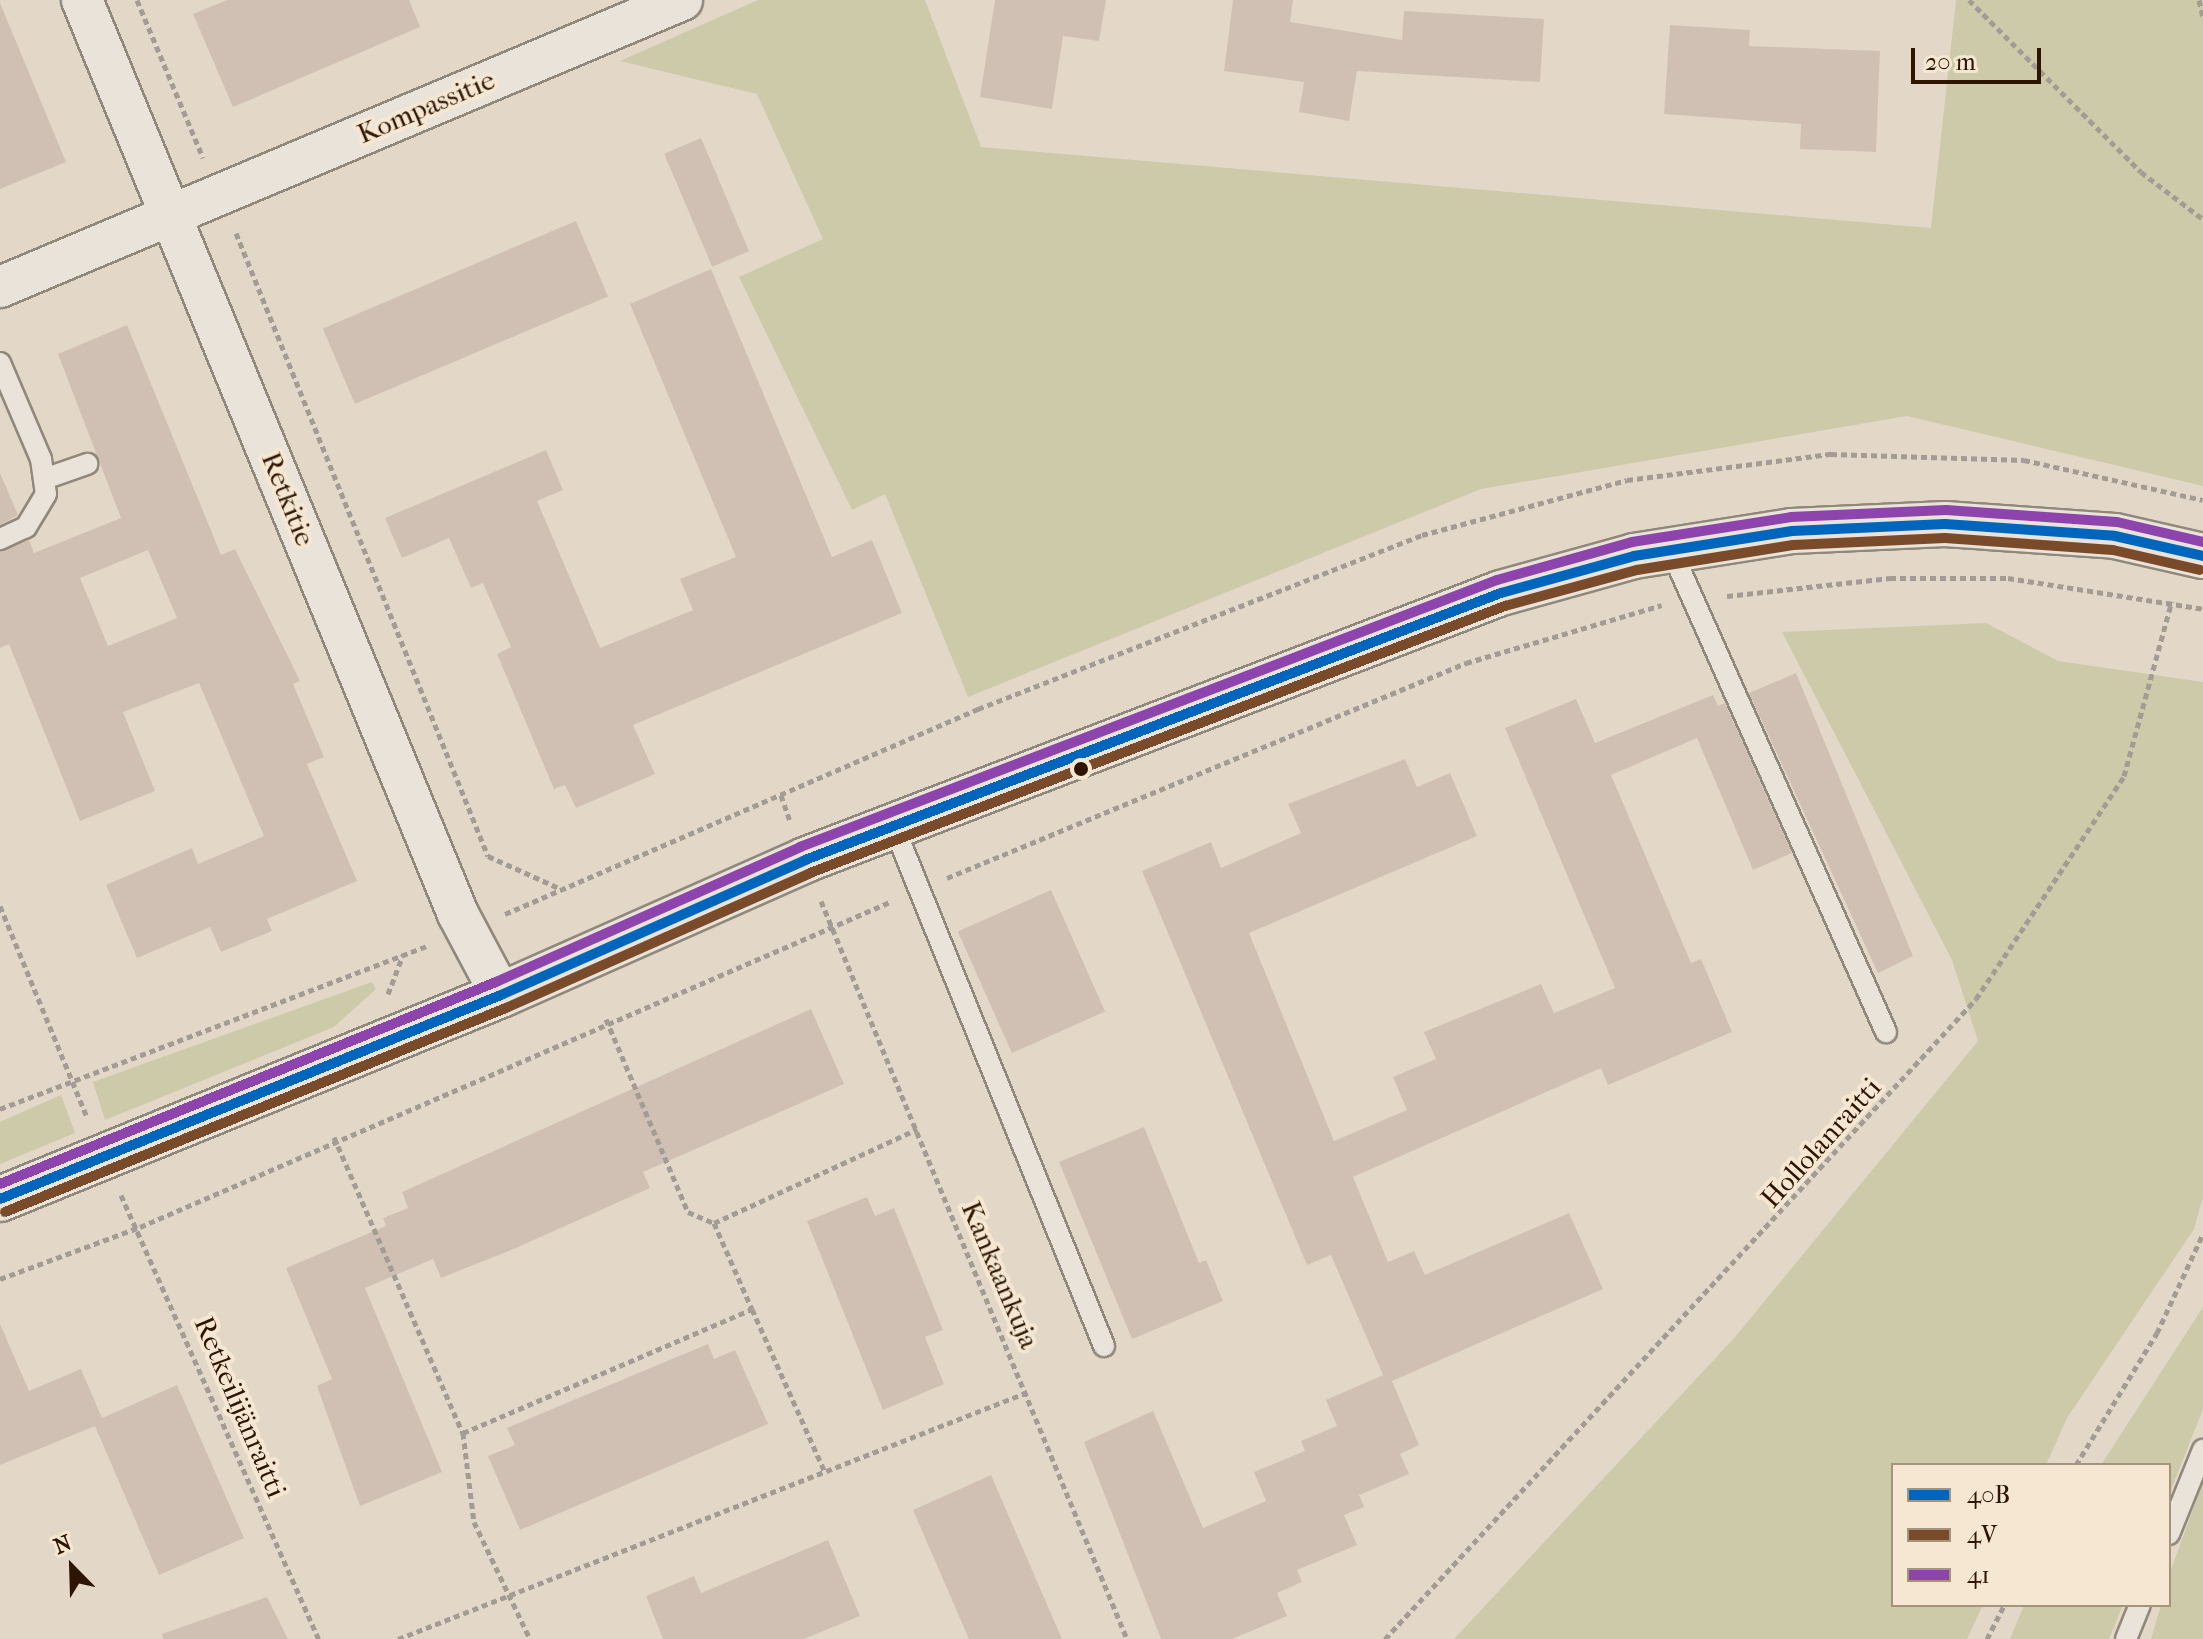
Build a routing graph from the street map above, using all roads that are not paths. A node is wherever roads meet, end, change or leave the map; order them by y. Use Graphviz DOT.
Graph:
graph roads {
  1 [pos="82,0"];
  2 [pos="682,0"];
  3 [pos="170,214"];
  4 [pos="0,287"];
  5 [pos="0,363"];
  6 [pos="87,464"];
  7 [pos="44,479"];
  8 [pos="0,539"];
  9 [pos="1671,550"];
  10 [pos="2203,556"];
  11 [pos="894,827"];
  12 [pos="501,995"];
  13 [pos="1886,1032"];
  14 [pos="0,1199"];
  15 [pos="1104,1346"];
  16 [pos="2203,1450"];
  17 [pos="2171,1529"];
  18 [pos="2139,1607"];
  19 [pos="2126,1639"];
  1 -- 3 [label="street, Retkitie"];
  2 -- 3 [label="street, Kompassitie"];
  3 -- 4 [label="street, Kompassitie"];
  3 -- 12 [label="street, Retkitie"];
  5 -- 7 [label="lane"];
  6 -- 7 [label="lane"];
  7 -- 8 [label="lane"];
  9 -- 10 [label="main road"];
  9 -- 11 [label="main road"];
  9 -- 13 [label="lane"];
  11 -- 12 [label="main road"];
  11 -- 15 [label="lane"];
  12 -- 14 [label="main road"];
  16 -- 17 [label="lane"];
  18 -- 19 [label="lane"];
}
